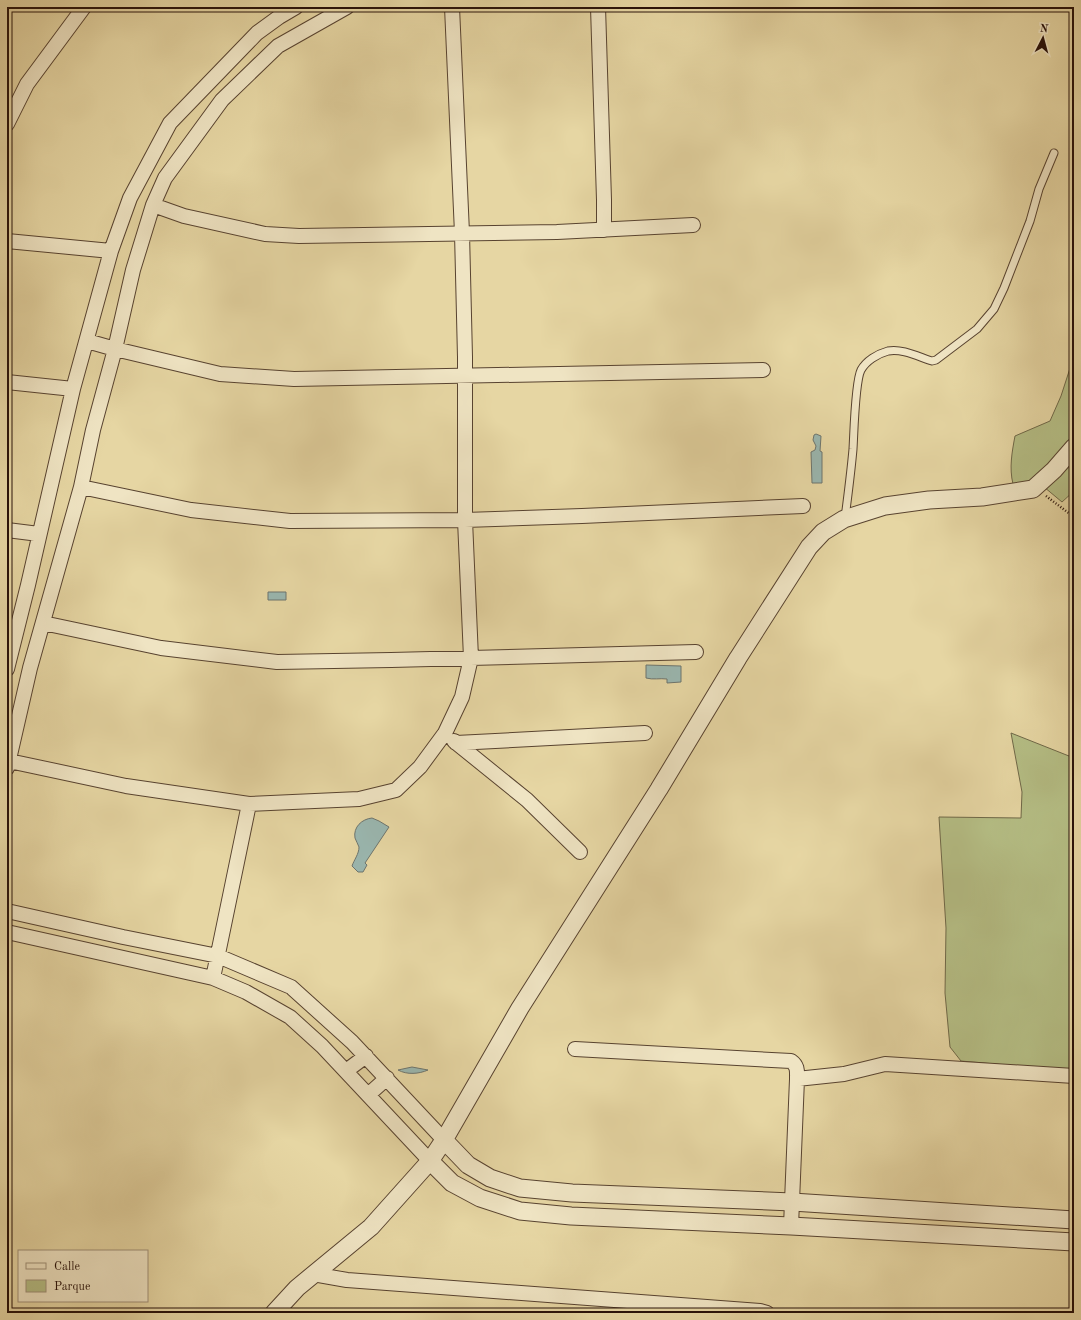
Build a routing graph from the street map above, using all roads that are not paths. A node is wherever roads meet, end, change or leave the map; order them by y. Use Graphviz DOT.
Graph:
graph roads {
  1 [pos="84,7"];
  2 [pos="296,7"];
  3 [pos="347,7"];
  4 [pos="452,7"];
  5 [pos="598,7"];
  6 [pos="275,12"];
  7 [pos="7,124"];
  8 [pos="1054,153"];
  9 [pos="153,205"];
  10 [pos="693,225"];
  11 [pos="604,230"];
  12 [pos="462,233"];
  13 [pos="7,241"];
  14 [pos="112,251"];
  15 [pos="87,341"];
  16 [pos="115,349"];
  17 [pos="763,370"];
  18 [pos="465,376"];
  19 [pos="7,382"];
  20 [pos="73,389"];
  21 [pos="1074,448"];
  22 [pos="81,486"];
  23 [pos="804,506"];
  24 [pos="844,519"];
  25 [pos="465,520"];
  26 [pos="7,530"];
  27 [pos="39,534"];
  28 [pos="28,585"];
  29 [pos="52,588"];
  30 [pos="43,624"];
  31 [pos="696,652"];
  32 [pos="471,658"];
  33 [pos="7,670"];
  34 [pos="445,733"];
  35 [pos="645,733"];
  36 [pos="456,743"];
  37 [pos="8,764"];
  38 [pos="249,804"];
  39 [pos="580,852"];
  40 [pos="7,911"];
  41 [pos="7,932"];
  42 [pos="218,956"];
  43 [pos="213,978"];
  44 [pos="575,1049"];
  45 [pos="366,1056"];
  46 [pos="346,1071"];
  47 [pos="1074,1076"];
  48 [pos="387,1078"];
  49 [pos="797,1079"];
  50 [pos="368,1094"];
  51 [pos="444,1140"];
  52 [pos="430,1161"];
  53 [pos="572,1193"];
  54 [pos="792,1202"];
  55 [pos="887,1208"];
  56 [pos="571,1216"];
  57 [pos="1056,1219"];
  58 [pos="1074,1220"];
  59 [pos="791,1226"];
  60 [pos="885,1231"];
  61 [pos="1054,1240"];
  62 [pos="1074,1242"];
  63 [pos="313,1274"];
  64 [pos="274,1313"];
  65 [pos="767,1313"];
  1 -- 7 [label="street"];
  2 -- 6 [label="street"];
  3 -- 9 [label="street"];
  4 -- 12 [label="street"];
  5 -- 11 [label="street"];
  6 -- 14 [label="street"];
  8 -- 24 [label="lane"];
  9 -- 12 [label="street"];
  9 -- 16 [label="street"];
  10 -- 11 [label="street"];
  11 -- 12 [label="street"];
  12 -- 18 [label="street"];
  13 -- 14 [label="street"];
  14 -- 15 [label="street"];
  15 -- 16 [label="street"];
  15 -- 20 [label="street"];
  16 -- 18 [label="street"];
  16 -- 22 [label="street"];
  17 -- 18 [label="street"];
  18 -- 25 [label="street"];
  19 -- 20 [label="street"];
  20 -- 27 [label="street"];
  21 -- 24 [label="street"];
  22 -- 25 [label="street"];
  22 -- 29 [label="street"];
  23 -- 25 [label="street"];
  24 -- 51 [label="street"];
  25 -- 32 [label="street"];
  26 -- 27 [label="street"];
  27 -- 28 [label="street"];
  28 -- 29 [label="street"];
  28 -- 33 [label="street"];
  29 -- 30 [label="street"];
  30 -- 32 [label="street"];
  30 -- 37 [label="street"];
  31 -- 32 [label="street"];
  32 -- 34 [label="street"];
  34 -- 36 [label="street"];
  34 -- 38 [label="street"];
  35 -- 36 [label="street"];
  36 -- 39 [label="street"];
  37 -- 38 [label="street"];
  38 -- 42 [label="street"];
  40 -- 42 [label="street"];
  41 -- 43 [label="street"];
  42 -- 43 [label="street"];
  42 -- 45 [label="street"];
  43 -- 46 [label="street"];
  44 -- 49 [label="street"];
  45 -- 46 [label="street"];
  45 -- 48 [label="street"];
  46 -- 50 [label="street"];
  47 -- 49 [label="street"];
  48 -- 50 [label="street"];
  48 -- 51 [label="street"];
  49 -- 54 [label="street"];
  50 -- 52 [label="street"];
  51 -- 52 [label="street"];
  51 -- 53 [label="street"];
  52 -- 56 [label="street"];
  52 -- 63 [label="street"];
  53 -- 54 [label="street"];
  53 -- 56 [label="street"];
  54 -- 55 [label="street"];
  54 -- 59 [label="street"];
  55 -- 57 [label="street"];
  55 -- 60 [label="street"];
  56 -- 59 [label="street"];
  57 -- 58 [label="street"];
  57 -- 61 [label="street"];
  59 -- 60 [label="street"];
  60 -- 61 [label="street"];
  61 -- 62 [label="street"];
  63 -- 64 [label="street"];
  63 -- 65 [label="street"];
}
